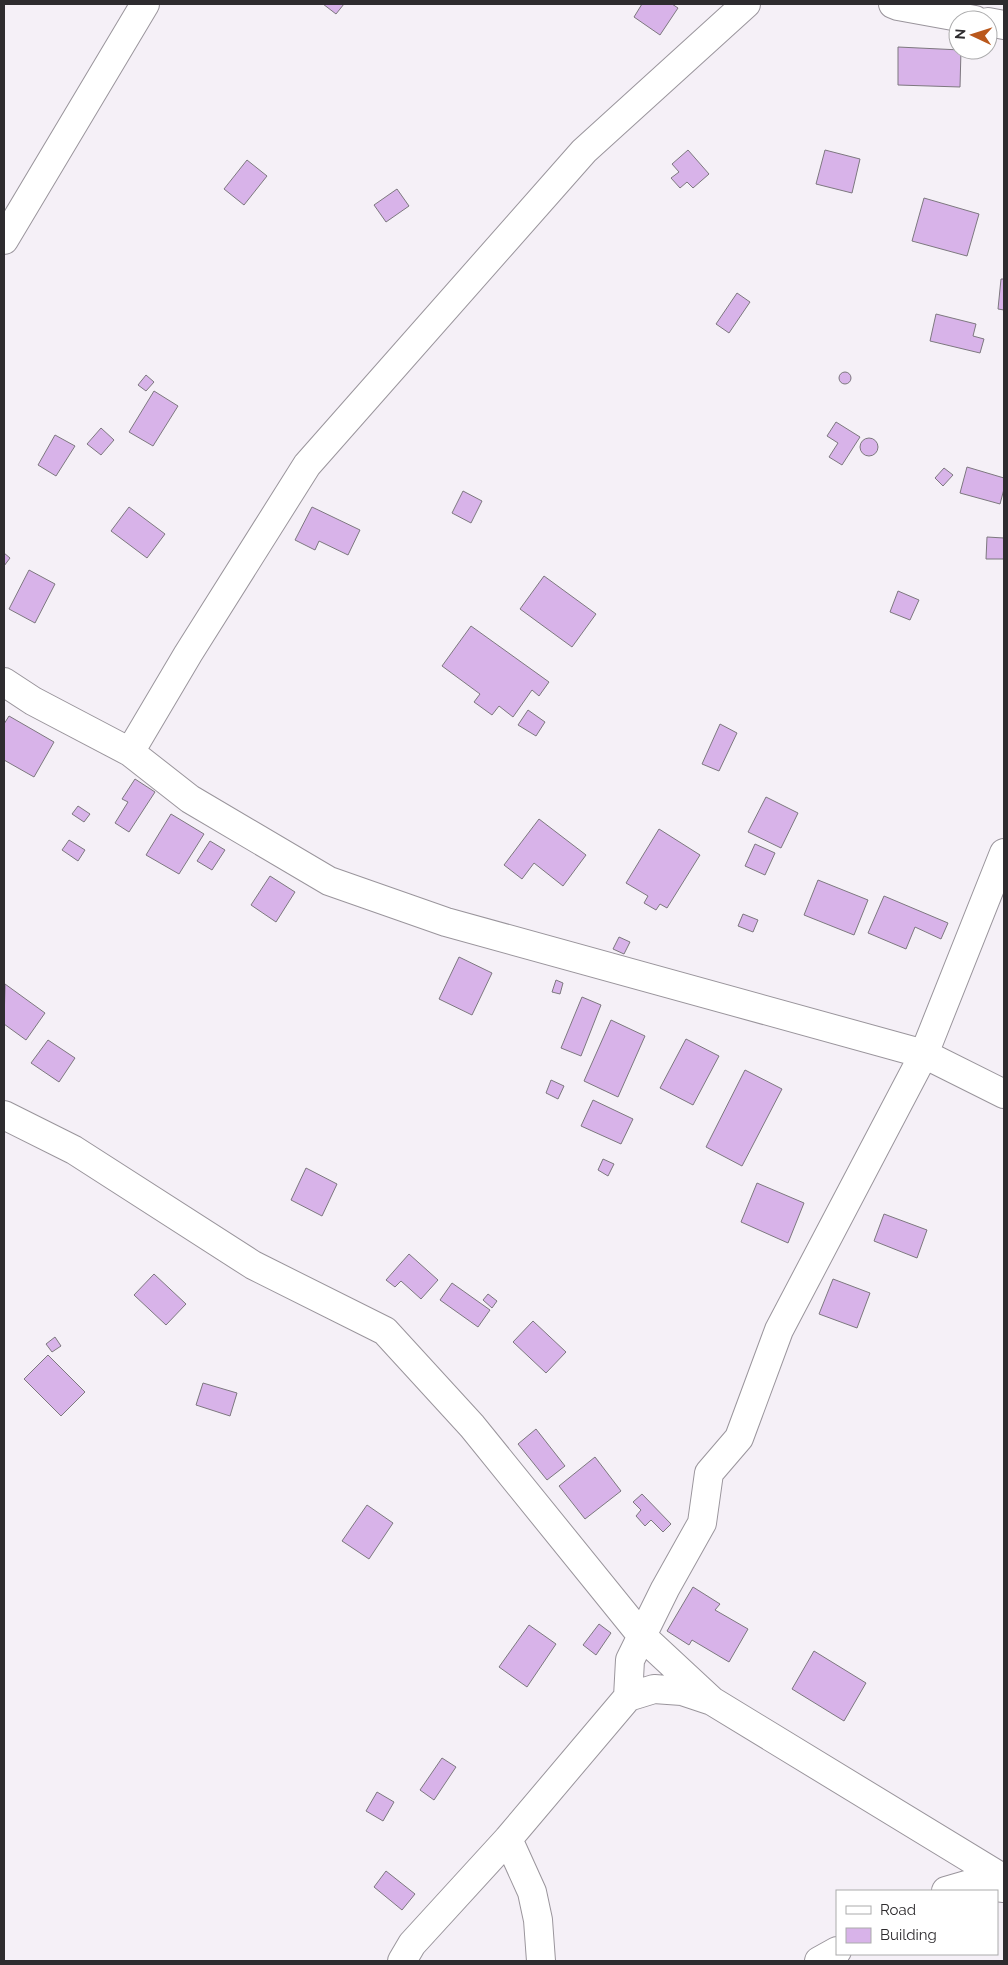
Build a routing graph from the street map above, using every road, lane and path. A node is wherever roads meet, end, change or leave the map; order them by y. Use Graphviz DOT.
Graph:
graph roads {
  1 [pos="145,4"];
  2 [pos="746,4"];
  3 [pos="893,4"];
  4 [pos="948,15"];
  5 [pos="4,240"];
  6 [pos="4,682"];
  7 [pos="130,752"];
  8 [pos="1004,853"];
  9 [pos="924,1054"];
  10 [pos="1004,1094"];
  11 [pos="4,1115"];
  12 [pos="642,1636"];
  13 [pos="628,1697"];
  14 [pos="712,1701"];
  15 [pos="508,1839"];
  16 [pos="1004,1879"];
  17 [pos="1004,1888"];
  18 [pos="949,1890"];
  19 [pos="836,1952"];
  20 [pos="402,1961"];
  21 [pos="541,1961"];
  22 [pos="819,1961"];
  1 -- 5 [label="street"];
  2 -- 7 [label="street"];
  3 -- 4 [label="street"];
  6 -- 7 [label="street"];
  7 -- 9 [label="street"];
  8 -- 9 [label="street"];
  9 -- 10 [label="street"];
  9 -- 12 [label="street"];
  11 -- 12 [label="street"];
  12 -- 13 [label="street"];
  12 -- 14 [label="street"];
  13 -- 14 [label="street"];
  13 -- 15 [label="street"];
  14 -- 16 [label="street"];
  15 -- 20 [label="street"];
  15 -- 21 [label="street"];
  17 -- 18 [label="street"];
  19 -- 22 [label="street"];
}
